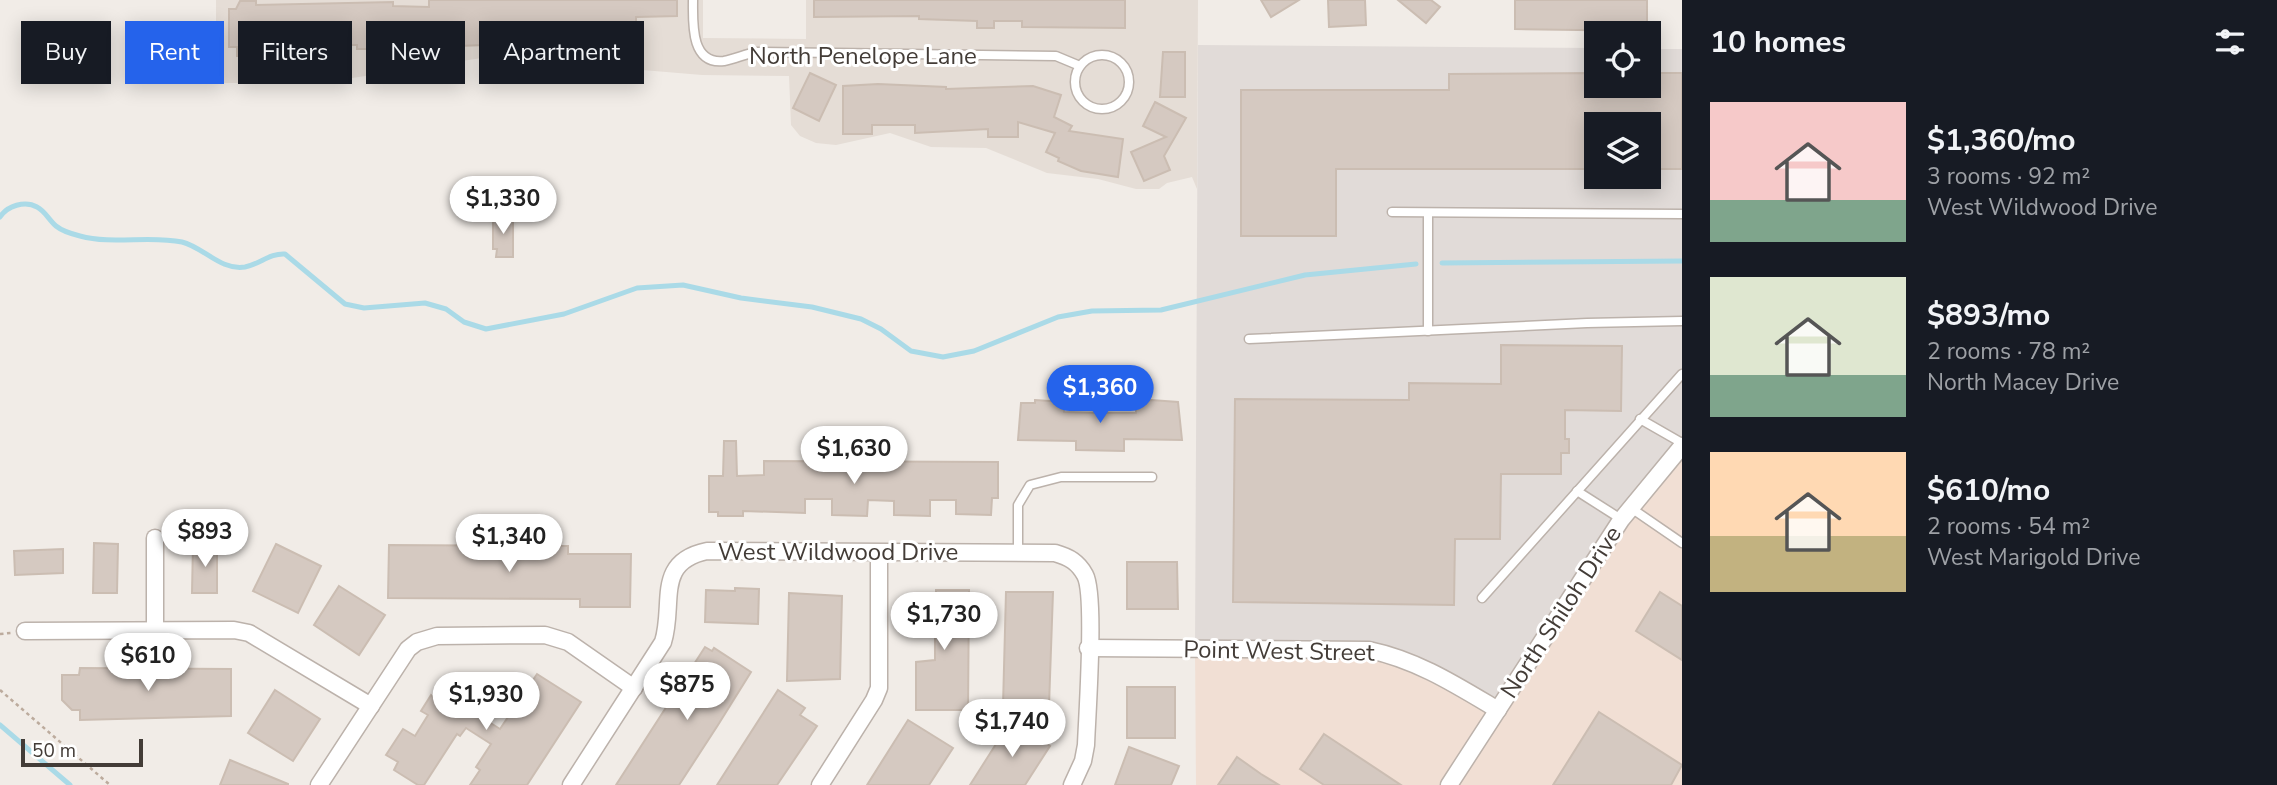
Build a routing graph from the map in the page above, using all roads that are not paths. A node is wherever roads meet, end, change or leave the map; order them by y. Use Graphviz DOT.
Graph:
graph roads {
  1 [pos="693,0"];
  2 [pos="1080,66"];
  3 [pos="1392,212"];
  4 [pos="1428,214"];
  5 [pos="1682,214"];
  6 [pos="1682,321"];
  7 [pos="1428,331"];
  8 [pos="1249,339"];
  9 [pos="1682,374"];
  10 [pos="1640,419"];
  11 [pos="1682,444"];
  12 [pos="1152,477"];
  13 [pos="1577,491"];
  14 [pos="1626,514"];
  15 [pos="155,538"];
  16 [pos="1682,543"];
  17 [pos="879,553"];
  18 [pos="1018,553"];
  19 [pos="1482,598"];
  20 [pos="155,629"];
  21 [pos="25,631"];
  22 [pos="1088,648"];
  23 [pos="634,688"];
  24 [pos="371,706"];
  25 [pos="1498,710"];
  26 [pos="319,785"];
  27 [pos="570,785"];
  28 [pos="820,785"];
  29 [pos="1072,785"];
  30 [pos="1450,785"];
  1 -- 2 [label="lane, North Penelope Lane"];
  2 -- 2 [label="lane"];
  3 -- 4 [label="lane"];
  4 -- 5 [label="lane"];
  4 -- 7 [label="lane"];
  6 -- 7 [label="lane"];
  7 -- 8 [label="lane"];
  9 -- 10 [label="lane"];
  10 -- 11 [label="lane"];
  10 -- 13 [label="lane"];
  11 -- 14 [label="street, North Shiloh Drive"];
  12 -- 18 [label="lane"];
  13 -- 14 [label="lane"];
  13 -- 19 [label="lane"];
  14 -- 16 [label="lane"];
  14 -- 25 [label="street, North Shiloh Drive"];
  15 -- 20 [label="street"];
  17 -- 18 [label="street, West Wildwood Drive"];
  17 -- 23 [label="street, West Wildwood Drive"];
  17 -- 28 [label="street"];
  18 -- 22 [label="street, West Wildwood Drive"];
  20 -- 21 [label="street"];
  20 -- 24 [label="street"];
  22 -- 25 [label="street, Point West Street"];
  22 -- 29 [label="street, West Wildwood Drive"];
  23 -- 24 [label="street"];
  23 -- 27 [label="street, West Wildwood Drive"];
  24 -- 26 [label="street"];
  25 -- 30 [label="street, North Shiloh Drive"];
}
